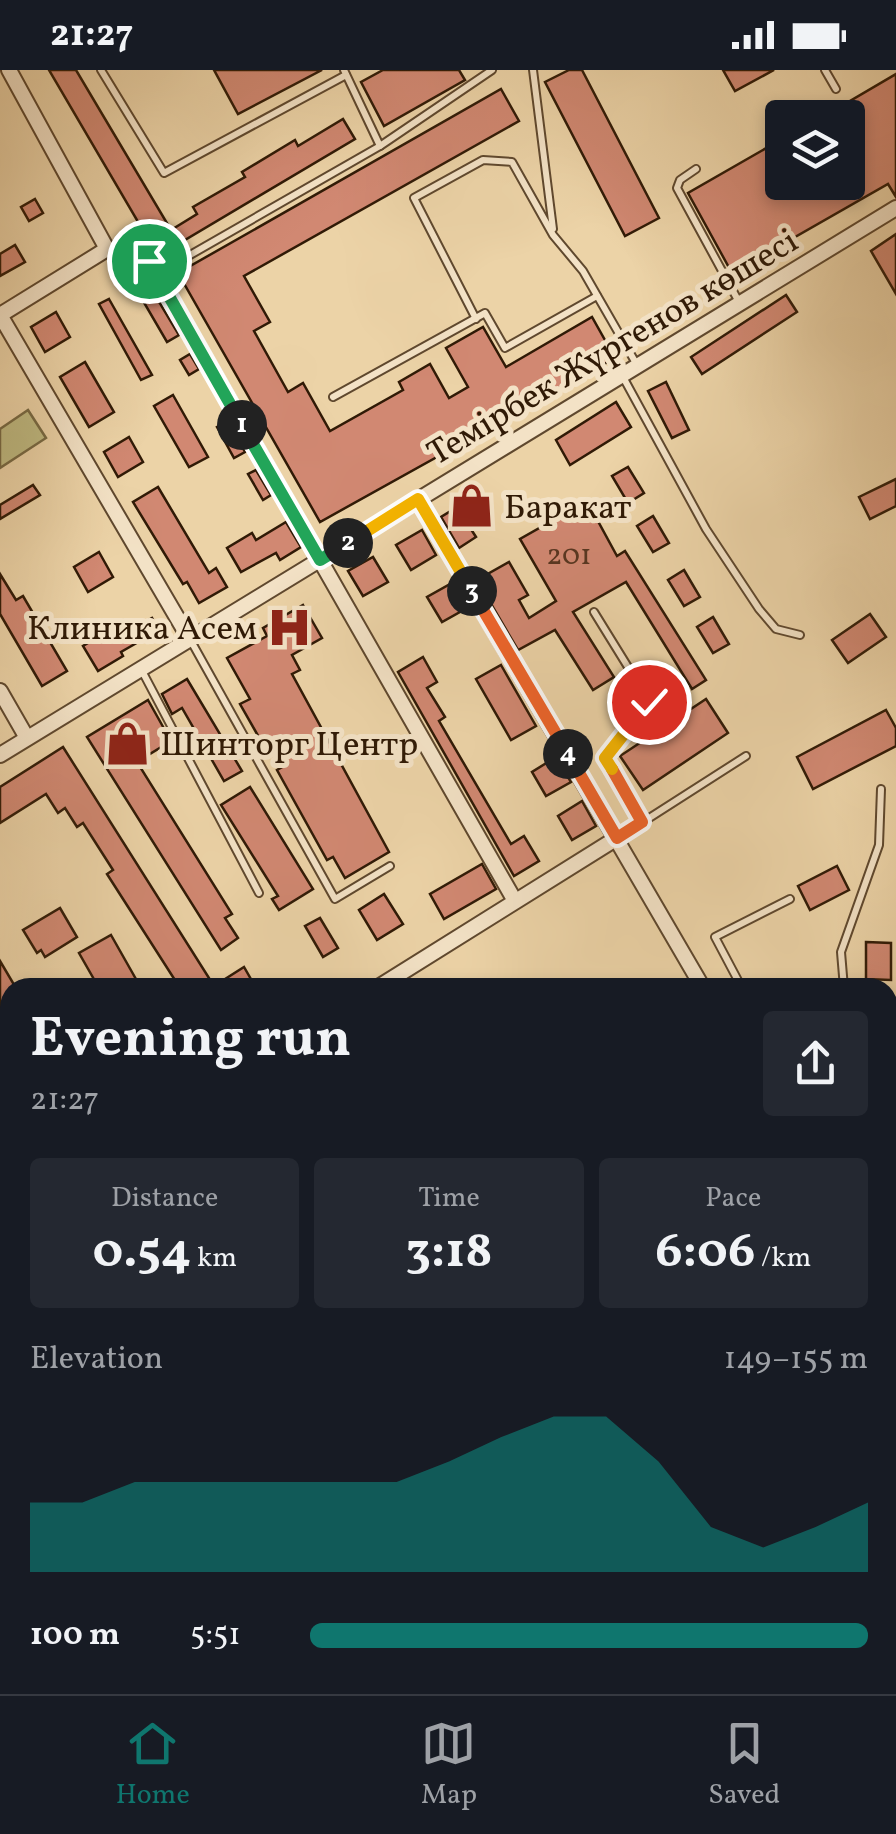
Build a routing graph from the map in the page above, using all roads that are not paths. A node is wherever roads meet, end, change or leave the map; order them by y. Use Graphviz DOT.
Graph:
graph roads {
  1 [pos="9,70"];
  2 [pos="101,70"];
  3 [pos="492,70"];
  4 [pos="533,70"];
  5 [pos="826,70"];
  6 [pos="345,72"];
  7 [pos="836,89"];
  8 [pos="380,146"];
  9 [pos="696,169"];
  10 [pos="896,208"];
  11 [pos="553,235"];
  12 [pos="107,249"];
  13 [pos="156,274"];
  14 [pos="597,296"];
  15 [pos="740,304"];
  16 [pos="0,315"];
  17 [pos="476,318"];
  18 [pos="638,366"];
  19 [pos="622,376"];
  20 [pos="333,397"];
  21 [pos="418,499"];
  22 [pos="320,560"];
  23 [pos="594,612"];
  24 [pos="800,635"];
  25 [pos="189,638"];
  26 [pos="140,668"];
  27 [pos="0,691"];
  28 [pos="27,738"];
  29 [pos="0,754"];
  30 [pos="746,756"];
  31 [pos="881,789"];
  32 [pos="642,822"];
  33 [pos="617,838"];
  34 [pos="390,866"];
  35 [pos="260,892"];
  36 [pos="790,898"];
  37 [pos="515,901"];
  38 [pos="393,978"];
  39 [pos="697,978"];
  40 [pos="737,978"];
  41 [pos="843,978"];
  1 -- 12 [label="street"];
  2 -- 6 [label="lane"];
  3 -- 8 [label="lane"];
  4 -- 11 [label="lane"];
  5 -- 7 [label="lane"];
  6 -- 8 [label="lane"];
  8 -- 13 [label="lane"];
  9 -- 15 [label="lane"];
  10 -- 15 [label="street, Темірбек Жүргенов көшесі"];
  11 -- 14 [label="lane"];
  11 -- 17 [label="lane"];
  12 -- 13 [label="street"];
  12 -- 16 [label="street"];
  13 -- 22 [label="street"];
  14 -- 17 [label="lane"];
  14 -- 18 [label="lane"];
  15 -- 18 [label="street, Темірбек Жүргенов көшесі"];
  16 -- 25 [label="street"];
  17 -- 20 [label="lane"];
  18 -- 19 [label="street, Темірбек Жүргенов көшесі"];
  19 -- 21 [label="street, Темірбек Жүргенов көшесі"];
  19 -- 24 [label="lane"];
  21 -- 22 [label="street, Темірбек Жүргенов көшесі"];
  21 -- 33 [label="street"];
  22 -- 25 [label="street, Темірбек Жүргенов көшесі"];
  22 -- 37 [label="street"];
  23 -- 32 [label="lane"];
  25 -- 26 [label="street, Темірбек Жүргенов көшесі"];
  25 -- 34 [label="lane"];
  26 -- 28 [label="street, Темірбек Жүргенов көшесі"];
  26 -- 35 [label="lane"];
  27 -- 28 [label="street"];
  28 -- 29 [label="street, Темірбек Жүргенов көшесі"];
  30 -- 32 [label="lane"];
  31 -- 41 [label="lane"];
  32 -- 33 [label="lane"];
  33 -- 37 [label="street"];
  33 -- 39 [label="street"];
  36 -- 40 [label="lane"];
  37 -- 38 [label="street"];
}
